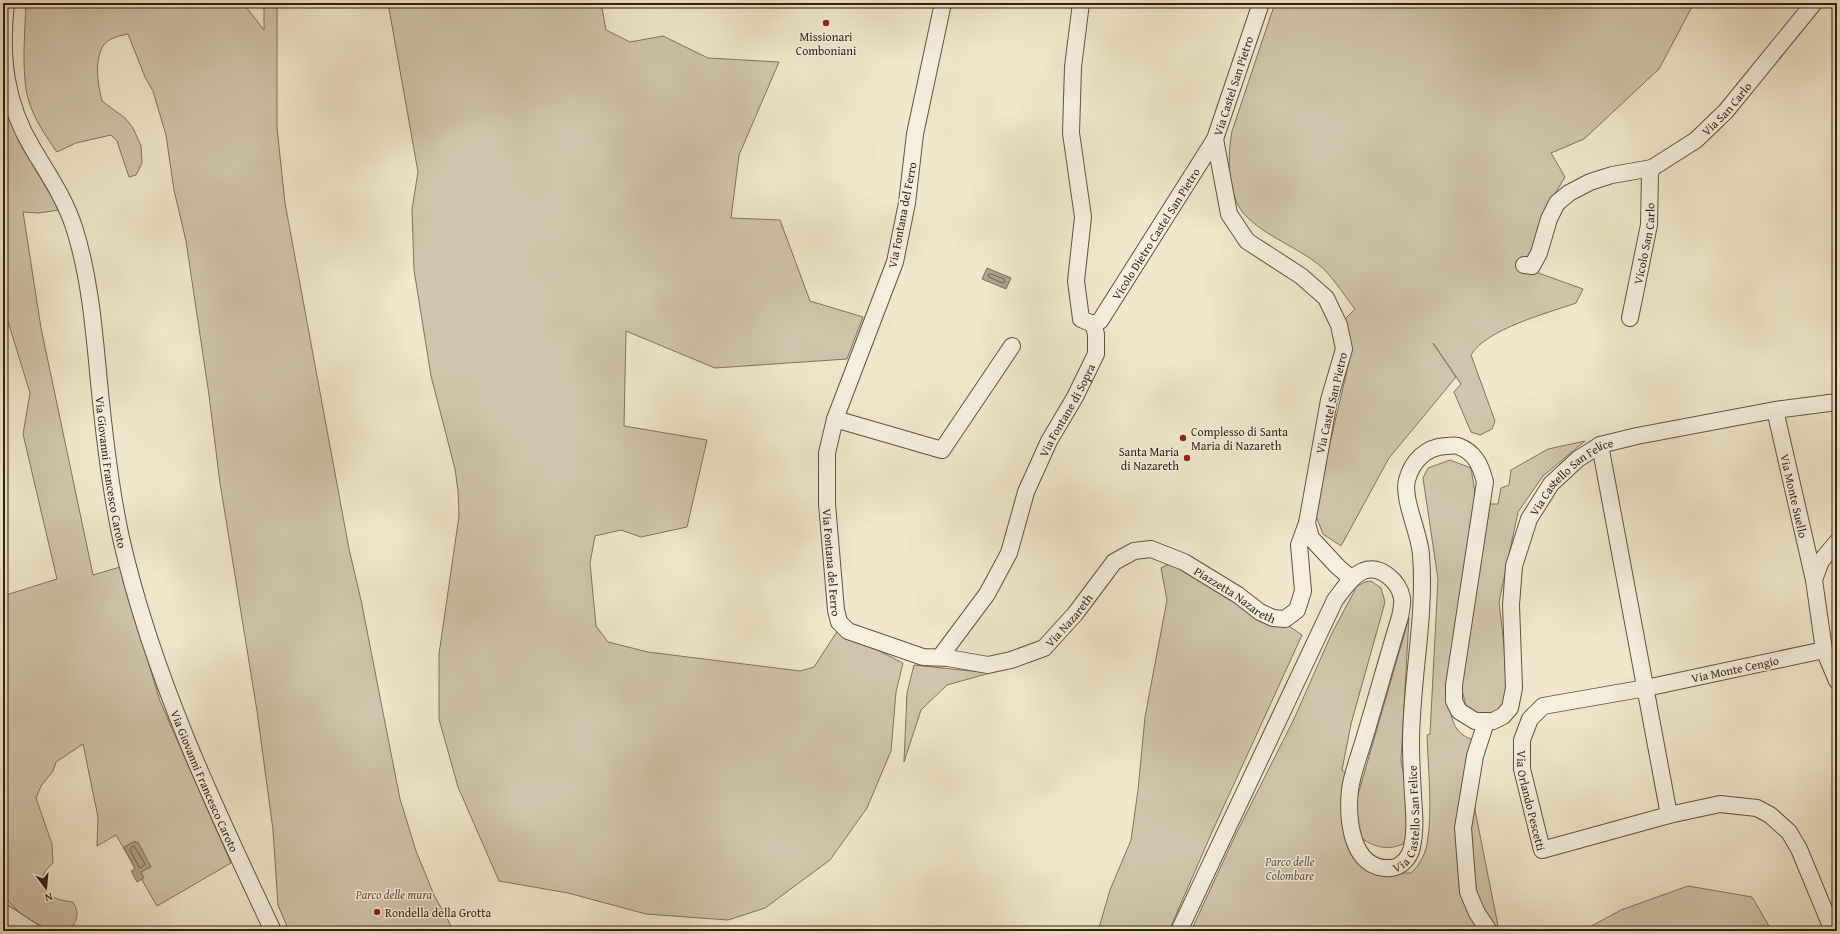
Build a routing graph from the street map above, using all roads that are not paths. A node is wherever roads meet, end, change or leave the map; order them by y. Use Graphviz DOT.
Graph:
graph roads {
  1 [pos="6,3"];
  2 [pos="943,3"];
  3 [pos="1081,3"];
  4 [pos="1260,3"];
  5 [pos="1814,3"];
  6 [pos="1215,139"];
  7 [pos="1652,168"];
  8 [pos="1524,266"];
  9 [pos="1630,318"];
  10 [pos="1093,324"];
  11 [pos="1012,346"];
  12 [pos="1837,402"];
  13 [pos="1775,410"];
  14 [pos="835,419"];
  15 [pos="1600,445"];
  16 [pos="1307,523"];
  17 [pos="1837,542"];
  18 [pos="1134,551"];
  19 [pos="1352,579"];
  20 [pos="1814,580"];
  21 [pos="1824,650"];
  22 [pos="940,658"];
  23 [pos="1837,681"];
  24 [pos="1646,688"];
  25 [pos="1486,722"];
  26 [pos="1668,815"];
  27 [pos="3,912"];
  28 [pos="32,931"];
  29 [pos="273,931"];
  30 [pos="1179,931"];
  31 [pos="1489,931"];
  32 [pos="1833,931"];
  1 -- 29 [label="street, Via Giovanni Francesco Caroto"];
  2 -- 14 [label="street, Via Fontana del Ferro"];
  3 -- 10 [label="street"];
  4 -- 6 [label="street, Via Castel San Pietro"];
  5 -- 7 [label="street, Via San Carlo"];
  6 -- 10 [label="street, Vicolo Dietro Castel San Pietro"];
  6 -- 16 [label="street, Via Castel San Pietro"];
  7 -- 8 [label="street, Via San Carlo"];
  7 -- 9 [label="street, Vicolo San Carlo"];
  10 -- 22 [label="street, Via Fontane di Sopra"];
  11 -- 14 [label="street"];
  12 -- 13 [label="street, Via Castello San Felice"];
  13 -- 15 [label="street, Via Castello San Felice"];
  13 -- 20 [label="street, Via Monte Suello"];
  14 -- 22 [label="street, Via Fontana del Ferro"];
  15 -- 24 [label="street"];
  15 -- 25 [label="street, Via Castello San Felice"];
  16 -- 18 [label="street, Piazzetta Nazareth"];
  16 -- 19 [label="street"];
  17 -- 20 [label="street"];
  18 -- 22 [label="street, Via Nazareth"];
  19 -- 25 [label="street, Via Castello San Felice"];
  19 -- 30 [label="street, Via Castello San Felice"];
  20 -- 21 [label="street, Via Monte Suello"];
  21 -- 23 [label="street, Via Monte Suello"];
  21 -- 24 [label="street, Via Monte Cengio"];
  24 -- 26 [label="street"];
  24 -- 26 [label="street, Via Orlando Pescetti"];
  25 -- 31 [label="street"];
  26 -- 32 [label="street, Via Orlando Pescetti"];
  27 -- 28 [label="street"];
}
